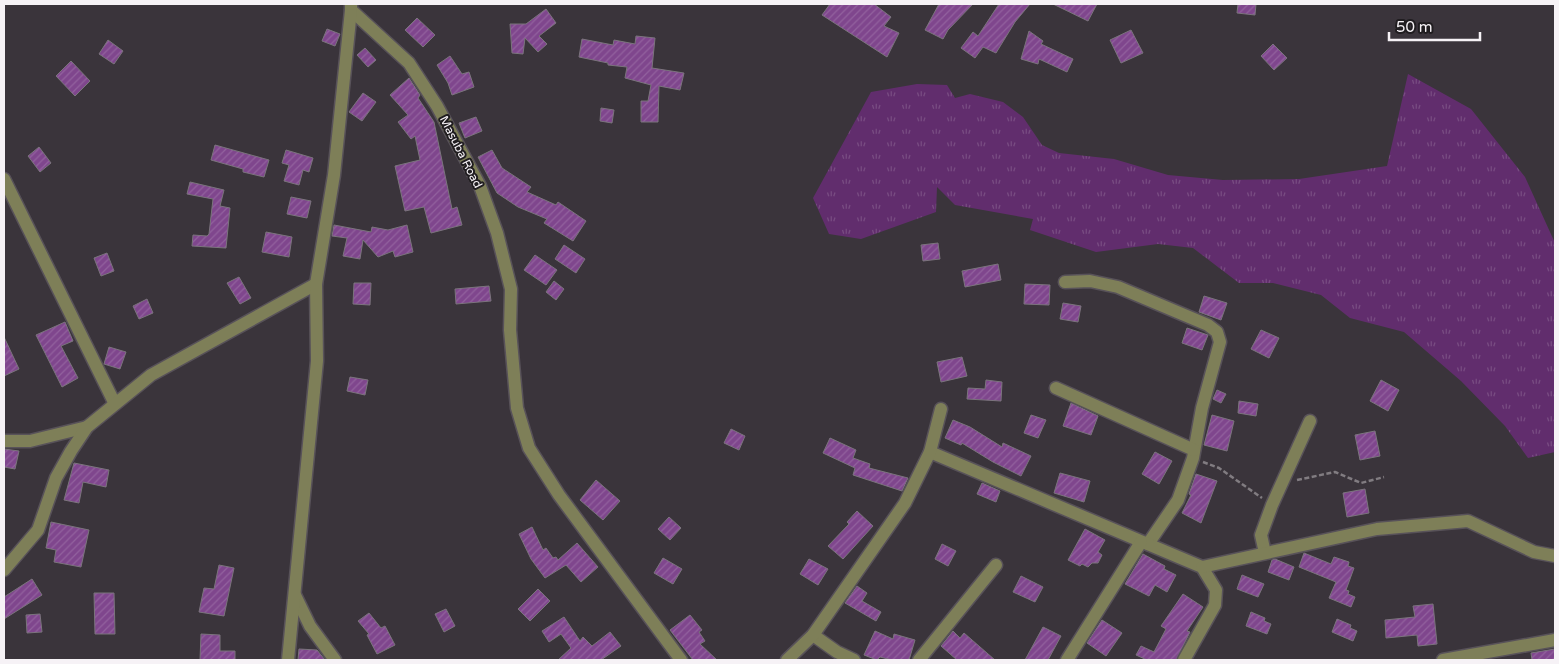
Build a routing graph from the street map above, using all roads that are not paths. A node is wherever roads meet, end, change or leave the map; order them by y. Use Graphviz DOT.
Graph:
graph roads {
  1 [pos="351,7"];
  2 [pos="4,179"];
  3 [pos="1065,282"];
  4 [pos="316,284"];
  5 [pos="1056,388"];
  6 [pos="114,402"];
  7 [pos="941,409"];
  8 [pos="1310,421"];
  9 [pos="87,427"];
  10 [pos="4,441"];
  11 [pos="930,452"];
  12 [pos="1193,454"];
  13 [pos="1144,543"];
  14 [pos="1265,553"];
  15 [pos="1555,556"];
  16 [pos="996,565"];
  17 [pos="1202,567"];
  18 [pos="4,570"];
  19 [pos="294,592"];
  20 [pos="813,635"];
  21 [pos="1555,640"];
  22 [pos="1502,656"];
  23 [pos="288,660"];
  24 [pos="335,660"];
  25 [pos="681,660"];
  26 [pos="787,660"];
  27 [pos="854,660"];
  28 [pos="918,660"];
  29 [pos="1067,660"];
  30 [pos="1184,660"];
  31 [pos="1443,660"];
  1 -- 4 [label="street"];
  1 -- 25 [label="street, Masuba Road"];
  2 -- 6 [label="street"];
  3 -- 12 [label="street"];
  4 -- 6 [label="street"];
  4 -- 19 [label="street"];
  5 -- 12 [label="street"];
  6 -- 9 [label="street"];
  7 -- 11 [label="street"];
  8 -- 14 [label="street"];
  9 -- 10 [label="street"];
  9 -- 18 [label="street"];
  11 -- 13 [label="street"];
  11 -- 20 [label="street"];
  12 -- 13 [label="street"];
  13 -- 17 [label="street"];
  13 -- 29 [label="street"];
  14 -- 15 [label="street"];
  14 -- 17 [label="street"];
  16 -- 28 [label="street"];
  17 -- 30 [label="street"];
  19 -- 23 [label="street"];
  19 -- 24 [label="street"];
  20 -- 26 [label="street"];
  20 -- 27 [label="street"];
  21 -- 22 [label="street"];
  22 -- 31 [label="street"];
}
